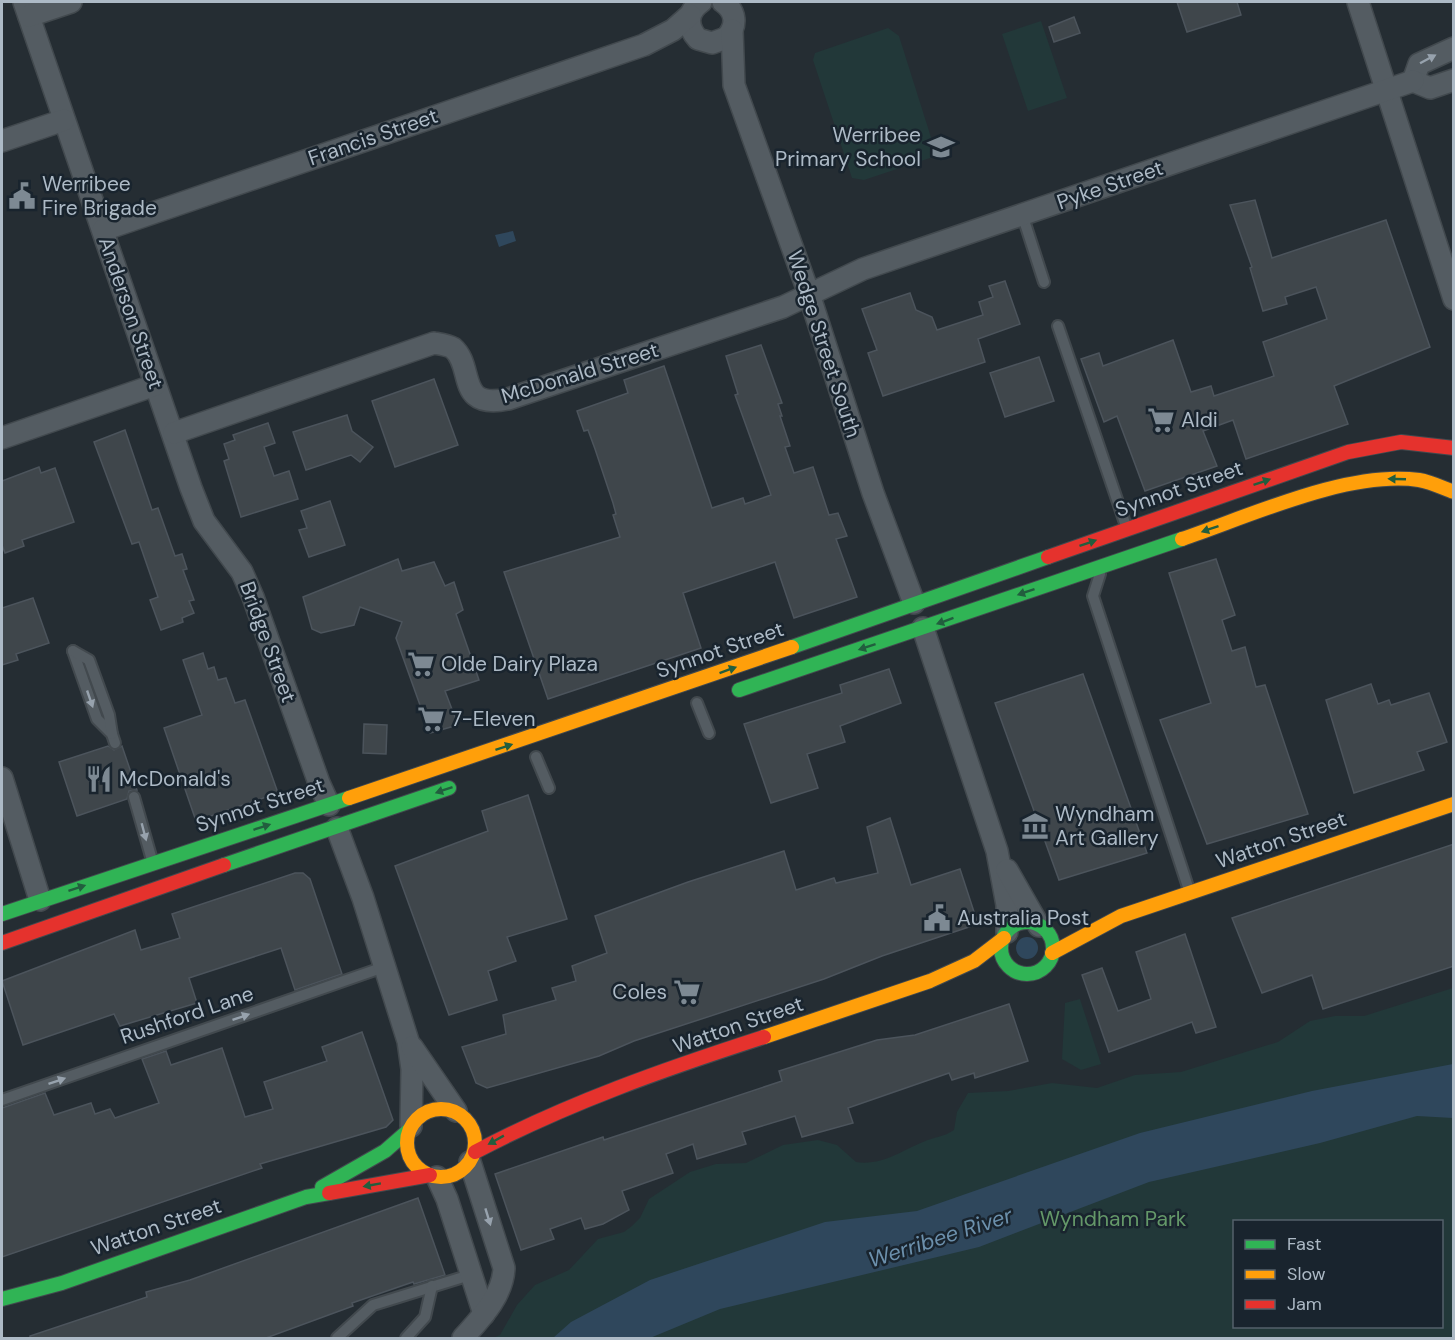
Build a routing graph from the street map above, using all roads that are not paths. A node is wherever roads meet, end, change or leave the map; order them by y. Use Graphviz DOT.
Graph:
graph roads {
  1 [pos="71,2"];
  2 [pos="723,2"];
  3 [pos="1358,2"];
  4 [pos="695,6"];
  5 [pos="26,9"];
  6 [pos="732,30"];
  7 [pos="702,41"];
  8 [pos="644,45"];
  9 [pos="1454,48"];
  10 [pos="1454,80"];
  11 [pos="1413,81"];
  12 [pos="734,85"];
  13 [pos="1387,90"];
  14 [pos="64,120"];
  15 [pos="2,141"];
  16 [pos="1022,214"];
  17 [pos="103,230"];
  18 [pos="1044,282"];
  19 [pos="809,294"];
  20 [pos="1454,299"];
  21 [pos="1058,327"];
  22 [pos="155,385"];
  23 [pos="174,433"];
  24 [pos="2,438"];
  25 [pos="1454,448"];
  26 [pos="192,488"];
  27 [pos="1454,492"];
  28 [pos="1127,529"];
  29 [pos="1141,553"];
  30 [pos="1102,566"];
  31 [pos="914,603"];
  32 [pos="923,628"];
  33 [pos="74,651"];
  34 [pos="688,684"];
  35 [pos="730,693"];
  36 [pos="697,703"];
  37 [pos="709,733"];
  38 [pos="530,738"];
  39 [pos="113,739"];
  40 [pos="536,757"];
  41 [pos="2,778"];
  42 [pos="458,785"];
  43 [pos="549,788"];
  44 [pos="134,797"];
  45 [pos="1454,804"];
  46 [pos="329,805"];
  47 [pos="337,828"];
  48 [pos="997,851"];
  49 [pos="153,863"];
  50 [pos="1190,893"];
  51 [pos="40,900"];
  52 [pos="2,914"];
  53 [pos="1121,916"];
  54 [pos="59,921"];
  55 [pos="1081,922"];
  56 [pos="1041,926"];
  57 [pos="1061,926"];
  58 [pos="1005,935"];
  59 [pos="2,943"];
  60 [pos="1052,953"];
  61 [pos="384,967"];
  62 [pos="1015,971"];
  63 [pos="934,980"];
  64 [pos="408,1041"];
  65 [pos="2,1100"];
  66 [pos="556,1110"];
  67 [pos="460,1114"];
  68 [pos="516,1116"];
  69 [pos="488,1118"];
  70 [pos="410,1128"];
  71 [pos="473,1157"];
  72 [pos="433,1176"];
  73 [pos="306,1197"];
  74 [pos="470,1275"];
  75 [pos="432,1286"];
  76 [pos="19,1296"];
  77 [pos="2,1299"];
  78 [pos="2,1306"];
  79 [pos="484,1314"];
  80 [pos="337,1338"];
  81 [pos="406,1338"];
  82 [pos="463,1338"];
  1 -- 5 [label="street"];
  2 -- 6 [label="street, Wedge Street South"];
  3 -- 13 [label="street"];
  4 -- 7 [label="street, Wedge Street South"];
  4 -- 8 [label="street, Francis Street"];
  5 -- 14 [label="street, Anderson Street"];
  6 -- 7 [label="street"];
  6 -- 12 [label="street, Wedge Street South"];
  7 -- 8 [label="street, Francis Street"];
  7 -- 12 [label="street, Wedge Street South"];
  8 -- 17 [label="street, Francis Street"];
  11 -- 9 [label="street, one-way"];
  10 -- 11 [label="street, Pyke Street"];
  11 -- 13 [label="street, Pyke Street"];
  12 -- 19 [label="street, Wedge Street South"];
  13 -- 16 [label="street, Pyke Street"];
  13 -- 20 [label="street"];
  14 -- 15 [label="street"];
  14 -- 17 [label="street, Anderson Street"];
  16 -- 18 [label="lane"];
  16 -- 19 [label="street, Pyke Street"];
  17 -- 22 [label="street, Anderson Street"];
  19 -- 23 [label="street, McDonald Street"];
  19 -- 31 [label="street, Wedge Street South"];
  21 -- 28 [label="lane"];
  22 -- 23 [label="street, Anderson Street"];
  22 -- 24 [label="street"];
  23 -- 26 [label="street, Anderson Street"];
  28 -- 25 [label="main road, Synnot Street, one-way"];
  26 -- 46 [label="street, Bridge Street"];
  27 -- 29 [label="main road, Synnot Street, one-way"];
  28 -- 29 [label="main road"];
  31 -- 28 [label="main road, Synnot Street, one-way"];
  29 -- 30 [label="main road, Synnot Street"];
  30 -- 32 [label="main road, Synnot Street, one-way"];
  30 -- 50 [label="lane"];
  31 -- 32 [label="main road"];
  34 -- 31 [label="main road, Synnot Street, one-way"];
  32 -- 35 [label="main road, Synnot Street, one-way"];
  32 -- 48 [label="street"];
  33 -- 39 [label="lane, one-way"];
  34 -- 36 [label="main road"];
  34 -- 38 [label="main road, Synnot Street"];
  36 -- 37 [label="lane"];
  38 -- 40 [label="main road"];
  46 -- 38 [label="main road, Synnot Street, one-way"];
  40 -- 43 [label="lane"];
  41 -- 51 [label="street"];
  42 -- 47 [label="main road, one-way"];
  44 -- 49 [label="lane, one-way"];
  45 -- 50 [label="main road, Watton Street"];
  46 -- 47 [label="main road"];
  49 -- 46 [label="main road, Synnot Street, one-way"];
  47 -- 54 [label="main road"];
  47 -- 61 [label="street"];
  48 -- 56 [label="street"];
  48 -- 58 [label="street"];
  51 -- 49 [label="main road, Synnot Street, one-way"];
  50 -- 53 [label="main road, Watton Street"];
  51 -- 52 [label="main road, Synnot Street"];
  51 -- 54 [label="main road"];
  53 -- 55 [label="main road, Watton Street"];
  53 -- 60 [label="main road, Watton Street"];
  54 -- 59 [label="main road"];
  56 -- 57 [label="main road"];
  56 -- 58 [label="main road"];
  56 -- 60 [label="main road"];
  58 -- 62 [label="main road"];
  58 -- 63 [label="main road, Watton Street"];
  60 -- 62 [label="main road"];
  61 -- 64 [label="street"];
  65 -- 61 [label="lane, Rushford Lane, one-way"];
  62 -- 63 [label="main road, Watton Street"];
  63 -- 66 [label="main road, Watton Street"];
  64 -- 67 [label="street"];
  64 -- 70 [label="street"];
  66 -- 68 [label="main road, Watton Street"];
  66 -- 71 [label="main road, Watton Street, one-way"];
  67 -- 69 [label="main road"];
  67 -- 70 [label="main road"];
  67 -- 71 [label="main road"];
  70 -- 72 [label="main road"];
  70 -- 73 [label="main road, Watton Street"];
  71 -- 72 [label="main road"];
  71 -- 79 [label="street, one-way"];
  72 -- 73 [label="main road, Watton Street, one-way"];
  72 -- 74 [label="street"];
  73 -- 76 [label="main road, Watton Street"];
  74 -- 75 [label="lane"];
  74 -- 79 [label="street"];
  75 -- 80 [label="lane"];
  75 -- 81 [label="lane"];
  76 -- 77 [label="main road, Watton Street"];
  76 -- 78 [label="main road, Watton Street"];
  79 -- 82 [label="street"];
}
